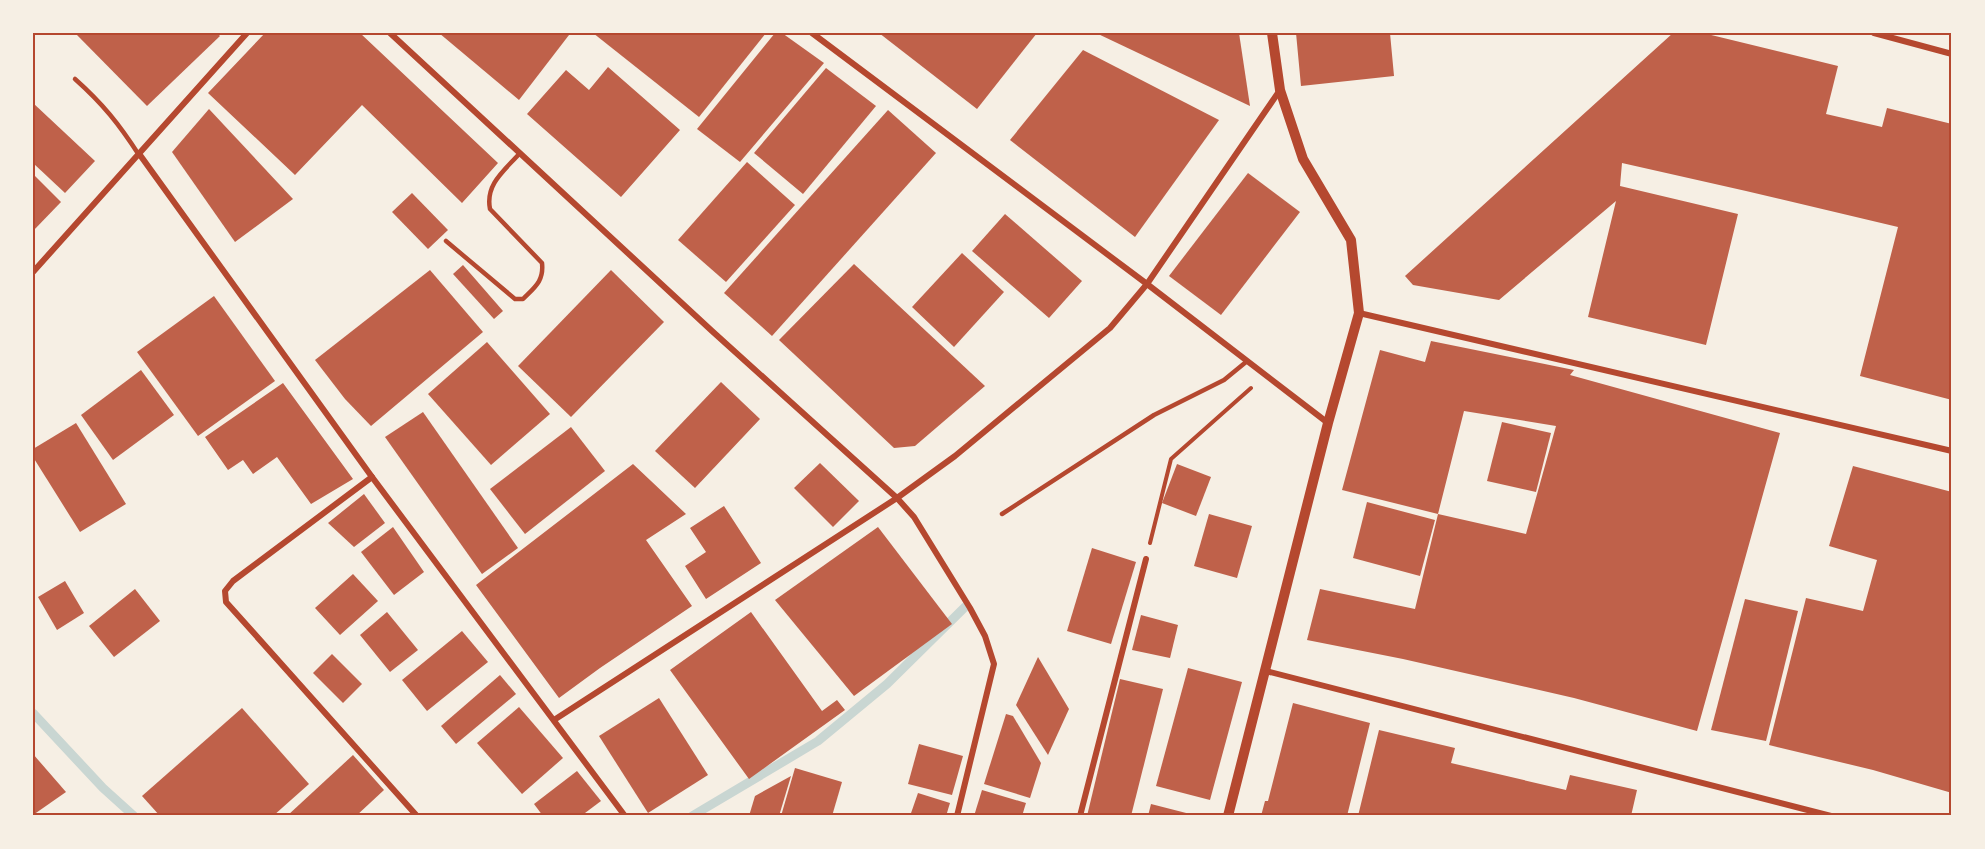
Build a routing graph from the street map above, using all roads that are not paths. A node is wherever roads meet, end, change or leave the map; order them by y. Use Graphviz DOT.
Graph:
graph roads {
  1 [pos="247,33"];
  2 [pos="390,33"];
  3 [pos="812,33"];
  4 [pos="1272,33"];
  5 [pos="1874,33"];
  6 [pos="1952,54"];
  7 [pos="75,80"];
  8 [pos="1280,90"];
  9 [pos="520,153"];
  10 [pos="140,155"];
  11 [pos="446,241"];
  12 [pos="33,272"];
  13 [pos="1147,284"];
  14 [pos="1359,313"];
  15 [pos="1246,362"];
  16 [pos="1328,423"];
  17 [pos="1952,451"];
  18 [pos="372,477"];
  19 [pos="897,498"];
  20 [pos="1002,514"];
  21 [pos="1146,559"];
  22 [pos="1266,671"];
  23 [pos="554,720"];
  24 [pos="417,816"];
  25 [pos="625,816"];
  26 [pos="957,816"];
  27 [pos="1080,816"];
  28 [pos="1228,816"];
  29 [pos="1831,816"];
  1 -- 10 [label="street"];
  2 -- 9 [label="street"];
  3 -- 13 [label="street"];
  4 -- 8 [label="street"];
  5 -- 6 [label="street"];
  7 -- 10 [label="lane"];
  8 -- 13 [label="street"];
  8 -- 14 [label="street"];
  9 -- 11 [label="lane"];
  9 -- 19 [label="street"];
  10 -- 12 [label="street"];
  10 -- 18 [label="street"];
  13 -- 15 [label="street"];
  13 -- 19 [label="street"];
  14 -- 16 [label="street"];
  14 -- 17 [label="street"];
  15 -- 16 [label="street"];
  15 -- 20 [label="lane"];
  16 -- 22 [label="street"];
  18 -- 23 [label="street"];
  18 -- 24 [label="street"];
  19 -- 23 [label="street"];
  19 -- 26 [label="street"];
  21 -- 27 [label="street"];
  22 -- 28 [label="street"];
  22 -- 29 [label="street"];
  23 -- 25 [label="street"];
}
